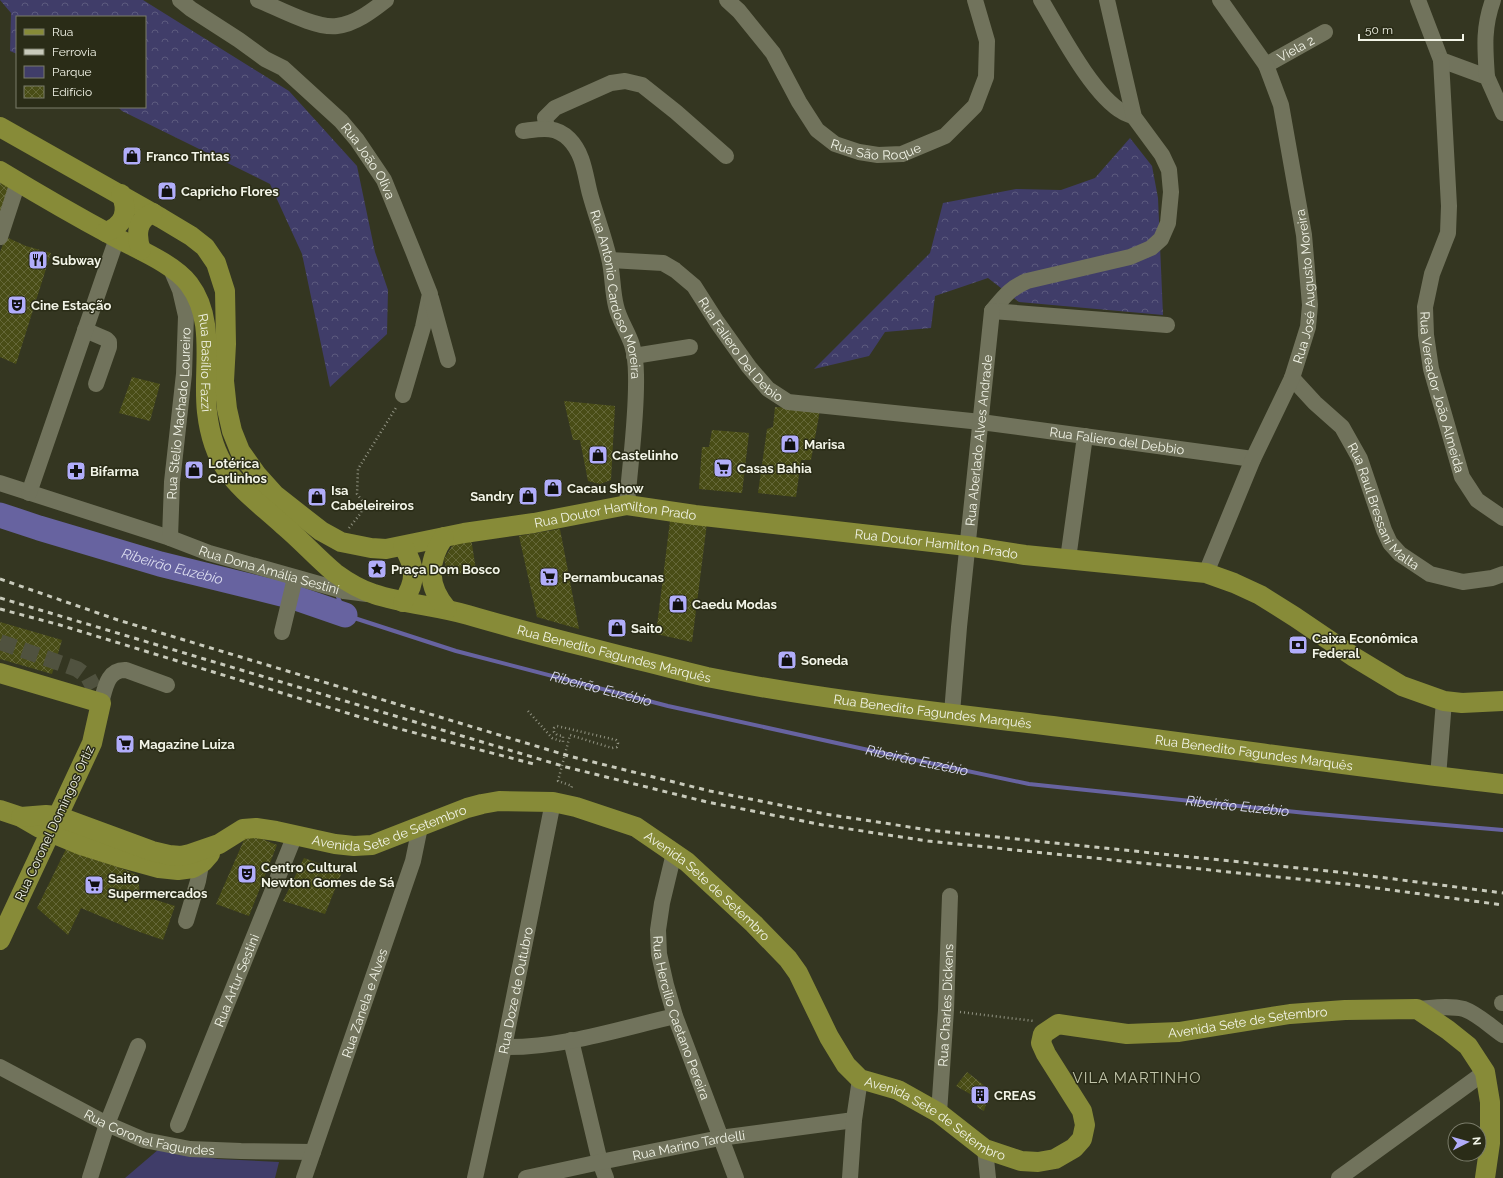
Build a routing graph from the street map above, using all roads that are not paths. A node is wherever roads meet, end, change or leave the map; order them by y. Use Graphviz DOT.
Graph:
graph roads {
  1 [pos="180,0"];
  2 [pos="258,0"];
  3 [pos="386,0"];
  4 [pos="727,0"];
  5 [pos="975,0"];
  6 [pos="1041,0"];
  7 [pos="1107,0"];
  8 [pos="1220,0"];
  9 [pos="1418,0"];
  10 [pos="1493,0"];
  11 [pos="1325,32"];
  12 [pos="1441,60"];
  13 [pos="1266,65"];
  14 [pos="1487,77"];
  15 [pos="1503,113"];
  16 [pos="1134,117"];
  17 [pos="0,127"];
  18 [pos="547,128"];
  19 [pos="523,131"];
  20 [pos="726,156"];
  21 [pos="0,171"];
  22 [pos="18,182"];
  23 [pos="121,194"];
  24 [pos="153,213"];
  25 [pos="111,235"];
  26 [pos="0,237"];
  27 [pos="141,250"];
  28 [pos="610,260"];
  29 [pos="171,268"];
  30 [pos="430,294"];
  31 [pos="992,311"];
  32 [pos="1167,326"];
  33 [pos="85,330"];
  34 [pos="690,347"];
  35 [pos="634,356"];
  36 [pos="448,360"];
  37 [pos="1292,378"];
  38 [pos="96,384"];
  39 [pos="403,395"];
  40 [pos="981,422"];
  41 [pos="1086,436"];
  42 [pos="1253,459"];
  43 [pos="0,483"];
  44 [pos="29,493"];
  45 [pos="627,505"];
  46 [pos="1503,518"];
  47 [pos="444,537"];
  48 [pos="170,538"];
  49 [pos="341,542"];
  50 [pos="403,546"];
  51 [pos="967,546"];
  52 [pos="1068,559"];
  53 [pos="1206,573"];
  54 [pos="1503,574"];
  55 [pos="294,586"];
  56 [pos="370,594"];
  57 [pos="404,602"];
  58 [pos="447,609"];
  59 [pos="283,626"];
  60 [pos="0,673"];
  61 [pos="167,685"];
  62 [pos="97,696"];
  63 [pos="1444,701"];
  64 [pos="1503,701"];
  65 [pos="952,713"];
  66 [pos="1438,776"];
  67 [pos="1503,784"];
  68 [pos="553,802"];
  69 [pos="0,810"];
  70 [pos="54,824"];
  71 [pos="420,827"];
  72 [pos="295,835"];
  73 [pos="208,851"];
  74 [pos="674,853"];
  75 [pos="950,896"];
  76 [pos="186,921"];
  77 [pos="0,940"];
  78 [pos="1417,1009"];
  79 [pos="675,1016"];
  80 [pos="1503,1036"];
  81 [pos="571,1040"];
  82 [pos="138,1046"];
  83 [pos="504,1047"];
  84 [pos="0,1067"];
  85 [pos="1485,1072"];
  86 [pos="860,1079"];
  87 [pos="939,1113"];
  88 [pos="854,1120"];
  89 [pos="107,1124"];
  90 [pos="178,1125"];
  91 [pos="720,1138"];
  92 [pos="985,1149"];
  93 [pos="313,1152"];
  94 [pos="600,1162"];
  95 [pos="90,1178"];
  96 [pos="304,1178"];
  97 [pos="475,1178"];
  98 [pos="526,1178"];
  99 [pos="606,1178"];
  100 [pos="736,1178"];
  101 [pos="850,1178"];
  102 [pos="988,1178"];
  103 [pos="1339,1178"];
  104 [pos="1485,1178"];
  1 -- 30 [label="street, Rua João Oliva"];
  2 -- 3 [label="street"];
  4 -- 5 [label="street, Rua São Roque"];
  6 -- 16 [label="street"];
  7 -- 16 [label="street"];
  8 -- 13 [label="street, Rua José Augusto Moreira"];
  9 -- 12 [label="street"];
  10 -- 14 [label="street"];
  11 -- 13 [label="street, Viela 2"];
  12 -- 14 [label="street"];
  12 -- 46 [label="street, Rua Vereador João Almeida"];
  13 -- 37 [label="street, Rua José Augusto Moreira"];
  14 -- 15 [label="street"];
  16 -- 31 [label="street"];
  17 -- 23 [label="main road, Rua Basílio Fazzi"];
  18 -- 19 [label="street"];
  18 -- 20 [label="street"];
  18 -- 28 [label="street, Rua Antonio Cardoso Moreira"];
  21 -- 22 [label="main road, Rua Basílio Fazzi"];
  22 -- 25 [label="main road, Rua Basílio Fazzi"];
  22 -- 26 [label="street"];
  23 -- 24 [label="main road, Rua Basílio Fazzi"];
  23 -- 25 [label="main road"];
  24 -- 27 [label="main road"];
  24 -- 49 [label="main road, Rua Basílio Fazzi"];
  25 -- 27 [label="main road, Rua Basílio Fazzi"];
  25 -- 33 [label="street"];
  27 -- 29 [label="main road, Rua Basílio Fazzi"];
  28 -- 35 [label="street, Rua Antonio Cardoso Moreira"];
  28 -- 40 [label="street, Rua Faliero Del Debio"];
  29 -- 48 [label="street, Rua Stelio Machado Loureiro"];
  29 -- 56 [label="main road, Rua Basílio Fazzi"];
  30 -- 36 [label="street, Rua João Oliva"];
  30 -- 39 [label="street"];
  31 -- 32 [label="street"];
  31 -- 40 [label="street, Rua Aberlado Alves Andrade"];
  33 -- 38 [label="street"];
  33 -- 44 [label="street"];
  34 -- 35 [label="street"];
  35 -- 45 [label="street, Rua Antonio Cardoso Moreira"];
  37 -- 42 [label="street, Rua José Augusto Moreira"];
  37 -- 54 [label="street, Rua Raul Bressani Malta"];
  40 -- 41 [label="street, Rua Faliero del Debbio"];
  40 -- 51 [label="street, Rua Aberlado Alves Andrade"];
  41 -- 42 [label="street, Rua Faliero del Debbio"];
  41 -- 52 [label="street"];
  42 -- 53 [label="street, Rua José Augusto Moreira"];
  43 -- 44 [label="street, Rua Dona Amália Sestini"];
  44 -- 48 [label="street, Rua Dona Amália Sestini"];
  45 -- 47 [label="main road, Rua Doutor Hamilton Prado"];
  45 -- 51 [label="main road, Rua Doutor Hamilton Prado"];
  47 -- 50 [label="main road, Rua Doutor Hamilton Prado"];
  47 -- 58 [label="main road"];
  48 -- 55 [label="street, Rua Dona Amália Sestini"];
  49 -- 50 [label="main road, Rua Doutor Hamilton Prado"];
  50 -- 57 [label="main road"];
  51 -- 52 [label="main road, Rua Doutor Hamilton Prado"];
  51 -- 65 [label="street, Rua Aberlado Alves Andrade"];
  52 -- 53 [label="main road, Rua Doutor Hamilton Prado"];
  53 -- 63 [label="main road, Rua Doutor Hamilton Prado"];
  55 -- 56 [label="street, Rua Dona Amália Sestini"];
  55 -- 59 [label="street"];
  56 -- 57 [label="main road, Rua Benedito Fagundes Marquês"];
  57 -- 58 [label="main road, Rua Benedito Fagundes Marquês"];
  58 -- 65 [label="main road, Rua Benedito Fagundes Marquês"];
  60 -- 62 [label="main road"];
  61 -- 62 [label="street"];
  62 -- 70 [label="main road, Rua Coronel Domingos Ortiz"];
  63 -- 64 [label="main road, Rua Doutor Hamilton Prado"];
  63 -- 66 [label="street"];
  65 -- 66 [label="main road, Rua Benedito Fagundes Marquês"];
  66 -- 67 [label="main road, Rua Benedito Fagundes Marquês"];
  68 -- 71 [label="main road, Avenida Sete de Setembro"];
  68 -- 74 [label="main road, Avenida Sete de Setembro"];
  68 -- 83 [label="street, Rua Doze de Outubro"];
  69 -- 70 [label="main road, Avenida Sete de Setembro"];
  70 -- 73 [label="main road, Avenida Sete de Setembro"];
  70 -- 77 [label="main road, Rua Coronel Domingos Ortiz"];
  71 -- 72 [label="main road, Avenida Sete de Setembro"];
  71 -- 93 [label="street, Rua Zanela e Alves"];
  72 -- 73 [label="main road, Avenida Sete de Setembro"];
  72 -- 90 [label="street, Rua Artur Sestini"];
  73 -- 76 [label="street"];
  74 -- 79 [label="street, Rua Hercilio Caetano Pereira"];
  74 -- 86 [label="main road, Avenida Sete de Setembro"];
  75 -- 87 [label="street, Rua Charles Dickens"];
  78 -- 80 [label="street"];
  78 -- 85 [label="main road"];
  78 -- 92 [label="main road, Avenida Sete de Setembro"];
  79 -- 81 [label="street"];
  79 -- 91 [label="street, Rua Hercilio Caetano Pereira"];
  81 -- 83 [label="street"];
  81 -- 94 [label="street"];
  82 -- 89 [label="street"];
  83 -- 97 [label="street, Rua Doze de Outubro"];
  84 -- 89 [label="street, Rua Coronel Fagundes"];
  85 -- 103 [label="street"];
  85 -- 104 [label="main road"];
  86 -- 87 [label="main road, Avenida Sete de Setembro"];
  86 -- 88 [label="street"];
  87 -- 92 [label="main road, Avenida Sete de Setembro"];
  88 -- 91 [label="street, Rua Marino Tardelli"];
  88 -- 101 [label="street"];
  89 -- 93 [label="street, Rua Coronel Fagundes"];
  89 -- 95 [label="street"];
  91 -- 94 [label="street, Rua Marino Tardelli"];
  91 -- 100 [label="street, Rua Hercilio Caetano Pereira"];
  92 -- 102 [label="street"];
  93 -- 96 [label="street, Rua Zanela e Alves"];
  94 -- 98 [label="street, Rua Marino Tardelli"];
  94 -- 99 [label="street"];
}
